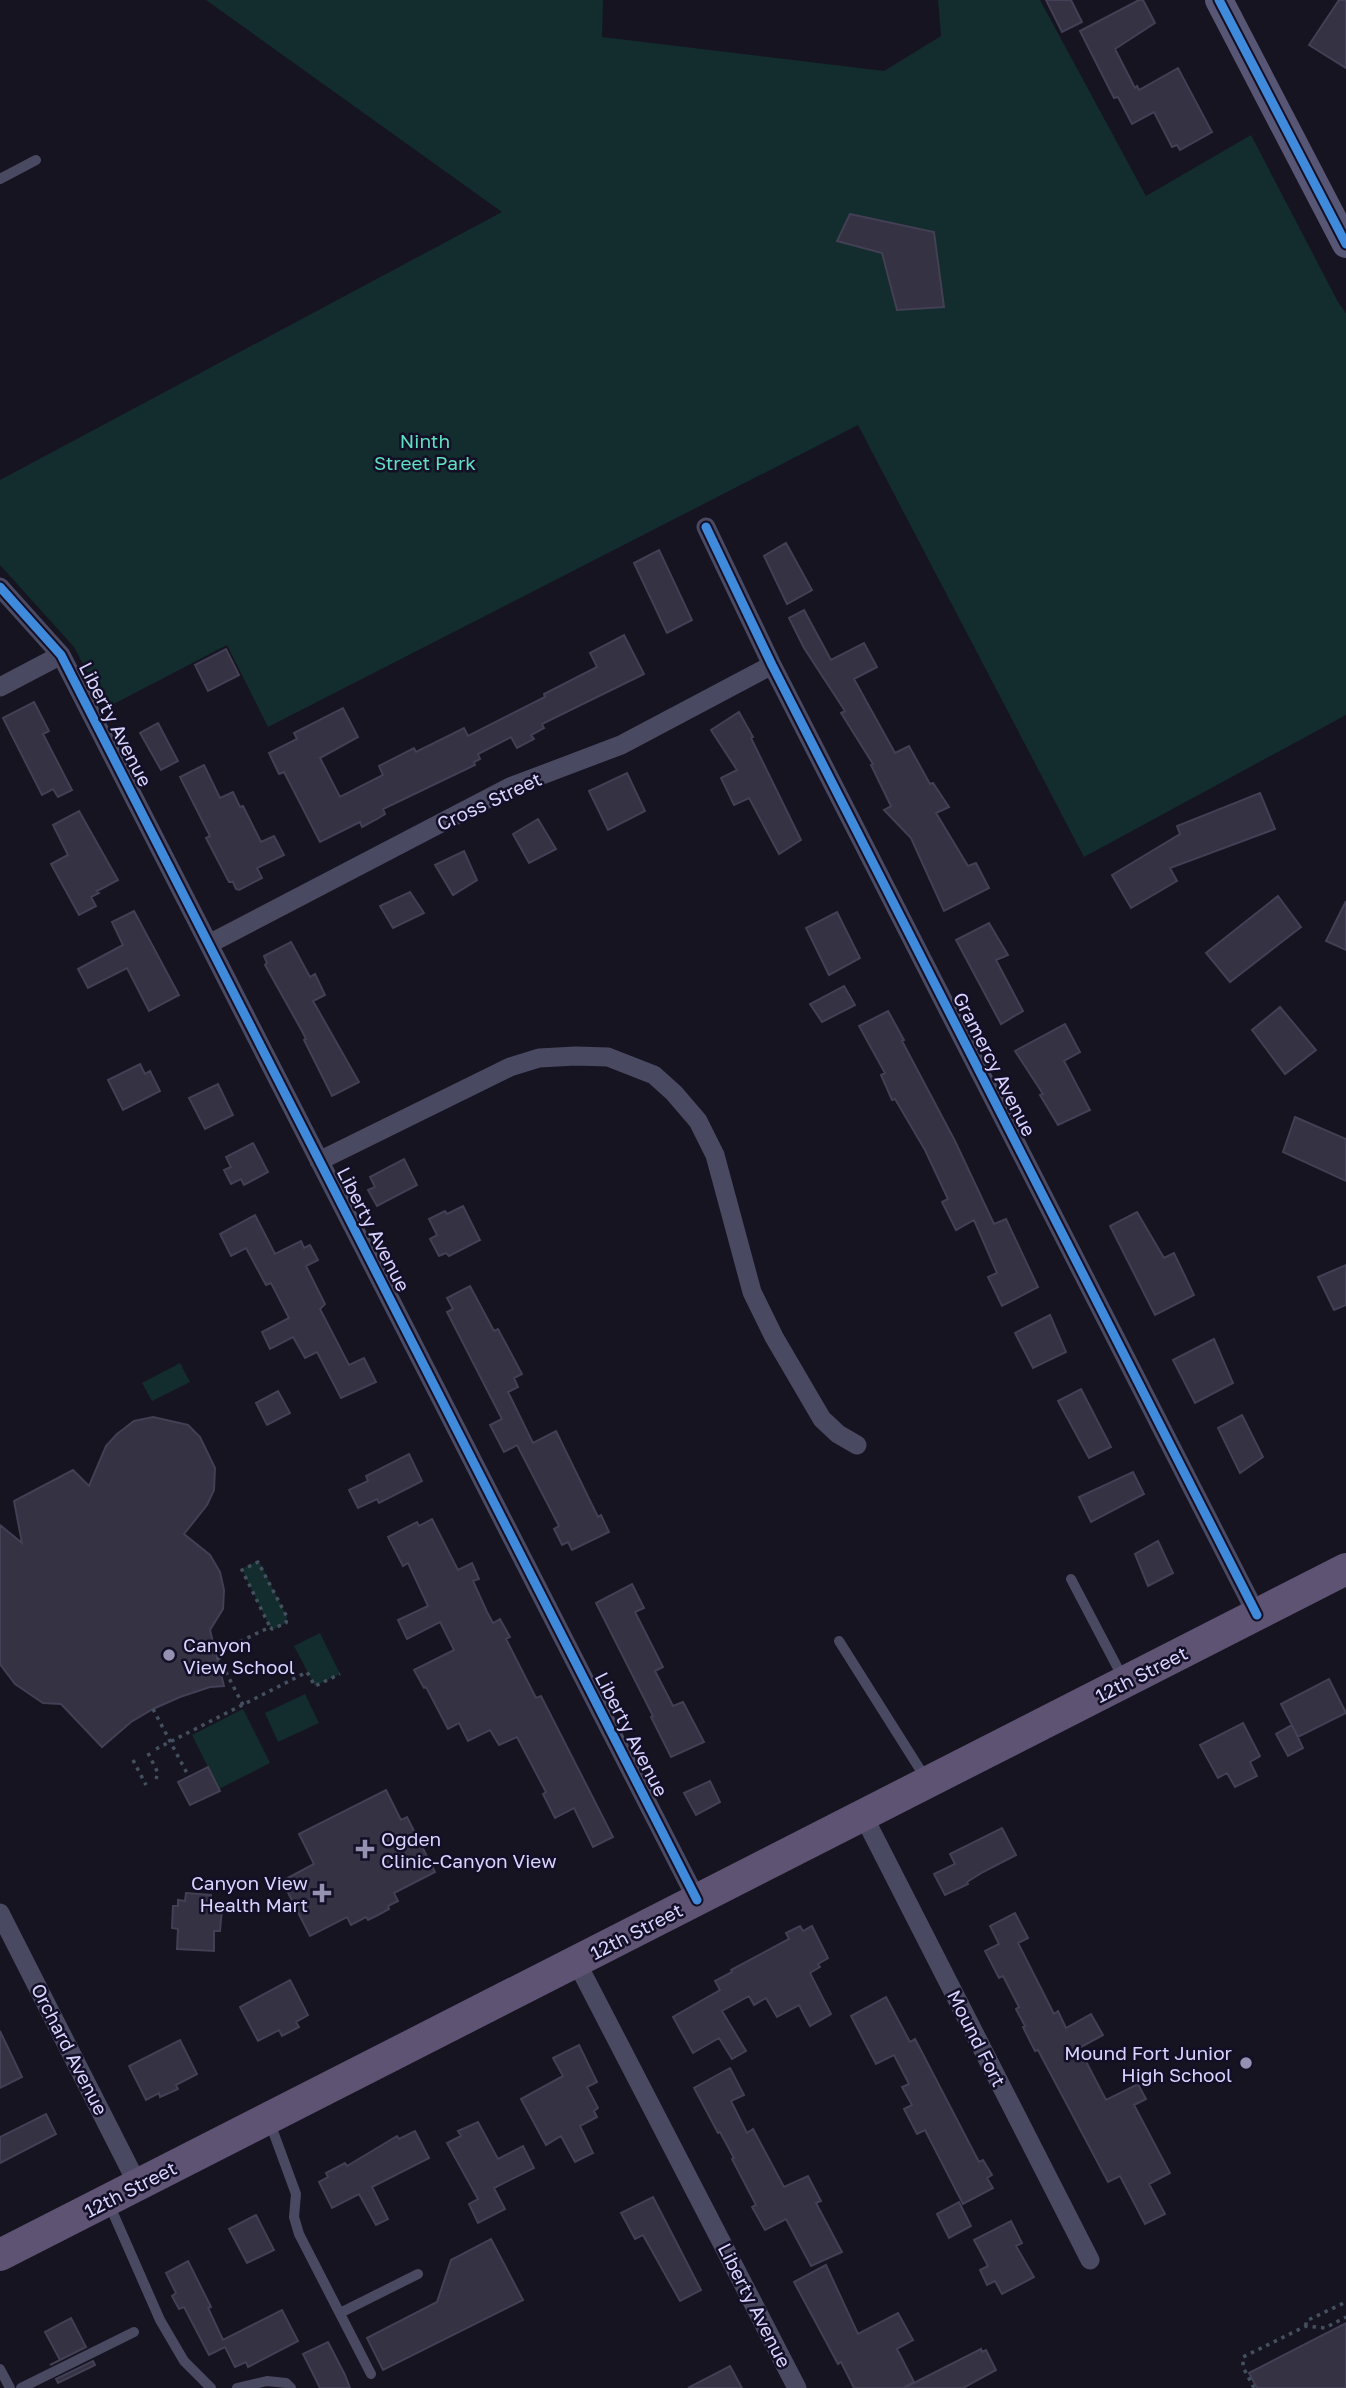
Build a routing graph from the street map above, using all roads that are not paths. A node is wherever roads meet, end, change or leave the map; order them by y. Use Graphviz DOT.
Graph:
graph roads {
  1 [pos="1220,1"];
  2 [pos="36,160"];
  3 [pos="0,179"];
  4 [pos="1346,244"];
  5 [pos="706,527"];
  6 [pos="0,587"];
  7 [pos="61,655"];
  8 [pos="772,666"];
  9 [pos="0,687"];
  10 [pos="209,944"];
  11 [pos="319,1161"];
  12 [pos="857,1445"];
  13 [pos="1346,1569"];
  14 [pos="1071,1579"];
  15 [pos="1257,1615"];
  16 [pos="839,1641"];
  17 [pos="1125,1682"];
  18 [pos="929,1782"];
  19 [pos="863,1815"];
  20 [pos="697,1900"];
  21 [pos="0,1913"];
  22 [pos="576,1961"];
  23 [pos="268,2119"];
  24 [pos="138,2185"];
  25 [pos="107,2200"];
  26 [pos="0,2255"];
  27 [pos="1090,2260"];
  28 [pos="418,2274"];
  29 [pos="340,2313"];
  30 [pos="134,2332"];
  31 [pos="0,2369"];
  32 [pos="371,2374"];
  33 [pos="10,2388"];
  34 [pos="21,2388"];
  35 [pos="211,2388"];
  36 [pos="237,2388"];
  37 [pos="291,2388"];
  38 [pos="797,2388"];
  1 -- 4 [label="main road"];
  2 -- 3 [label="lane"];
  5 -- 8 [label="street, Gramercy Avenue"];
  6 -- 7 [label="street, Liberty Avenue"];
  7 -- 9 [label="street"];
  7 -- 10 [label="street, Liberty Avenue"];
  8 -- 10 [label="street, Cross Street"];
  8 -- 15 [label="street, Gramercy Avenue"];
  10 -- 11 [label="street, Liberty Avenue"];
  11 -- 12 [label="street"];
  11 -- 20 [label="street, Liberty Avenue"];
  13 -- 15 [label="main road, 12th Street"];
  14 -- 17 [label="lane"];
  15 -- 17 [label="main road, 12th Street"];
  16 -- 18 [label="lane"];
  17 -- 18 [label="main road, 12th Street"];
  18 -- 19 [label="main road, 12th Street"];
  19 -- 20 [label="main road, 12th Street"];
  19 -- 27 [label="street, Mound Fort"];
  20 -- 22 [label="main road, 12th Street"];
  21 -- 24 [label="street, Orchard Avenue"];
  22 -- 23 [label="main road, 12th Street"];
  22 -- 38 [label="street, Liberty Avenue"];
  23 -- 24 [label="main road, 12th Street"];
  23 -- 29 [label="lane"];
  24 -- 25 [label="main road, 12th Street"];
  25 -- 26 [label="main road, 12th Street"];
  25 -- 35 [label="lane"];
  28 -- 29 [label="lane"];
  29 -- 32 [label="lane"];
  30 -- 34 [label="lane"];
  31 -- 33 [label="lane"];
  36 -- 37 [label="lane"];
}
